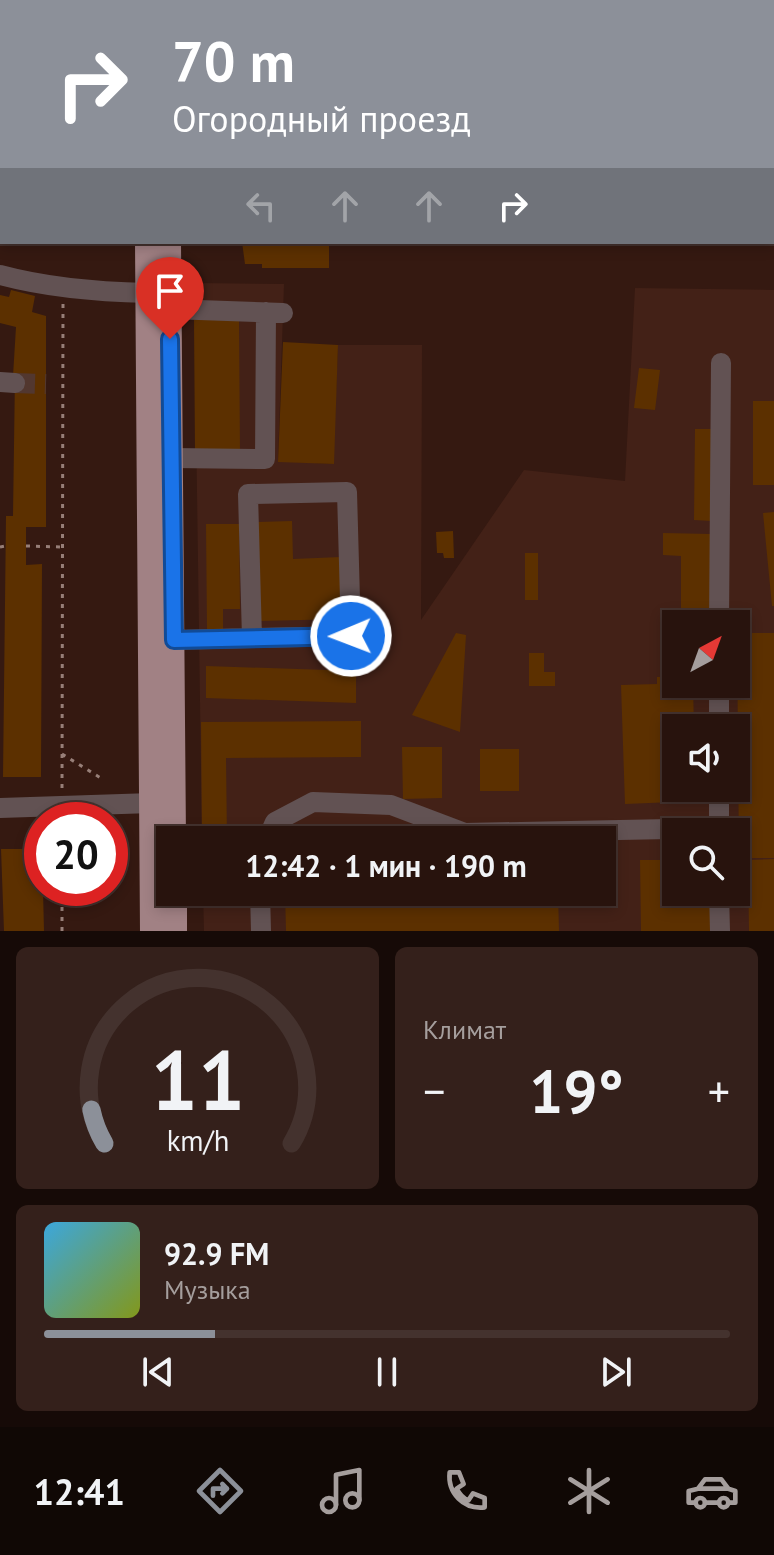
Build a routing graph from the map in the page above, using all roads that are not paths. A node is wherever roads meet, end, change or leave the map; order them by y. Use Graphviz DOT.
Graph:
graph roads {
  1 [pos="147,244"];
  2 [pos="169,244"];
  3 [pos="0,275"];
  4 [pos="147,293"];
  5 [pos="170,309"];
  6 [pos="721,363"];
  7 [pos="172,458"];
  8 [pos="719,610"];
  9 [pos="252,638"];
  10 [pos="174,640"];
  11 [pos="152,803"];
  12 [pos="0,808"];
  13 [pos="174,826"];
  14 [pos="273,826"];
  15 [pos="446,826"];
  16 [pos="616,831"];
  17 [pos="662,831"];
  18 [pos="175,906"];
  19 [pos="260,906"];
  20 [pos="719,906"];
  21 [pos="152,931"];
  22 [pos="175,931"];
  23 [pos="261,931"];
  24 [pos="720,931"];
  1 -- 4 [label="main road"];
  2 -- 5 [label="main road"];
  3 -- 4 [label="lane"];
  4 -- 11 [label="main road"];
  5 -- 7 [label="main road"];
  5 -- 7 [label="lane"];
  6 -- 8 [label="lane"];
  7 -- 10 [label="main road"];
  9 -- 9 [label="lane"];
  9 -- 10 [label="lane"];
  10 -- 13 [label="main road"];
  11 -- 12 [label="lane"];
  11 -- 21 [label="main road"];
  14 -- 15 [label="lane"];
  16 -- 17 [label="lane"];
  18 -- 22 [label="main road"];
  19 -- 23 [label="lane"];
  20 -- 24 [label="lane"];
}
